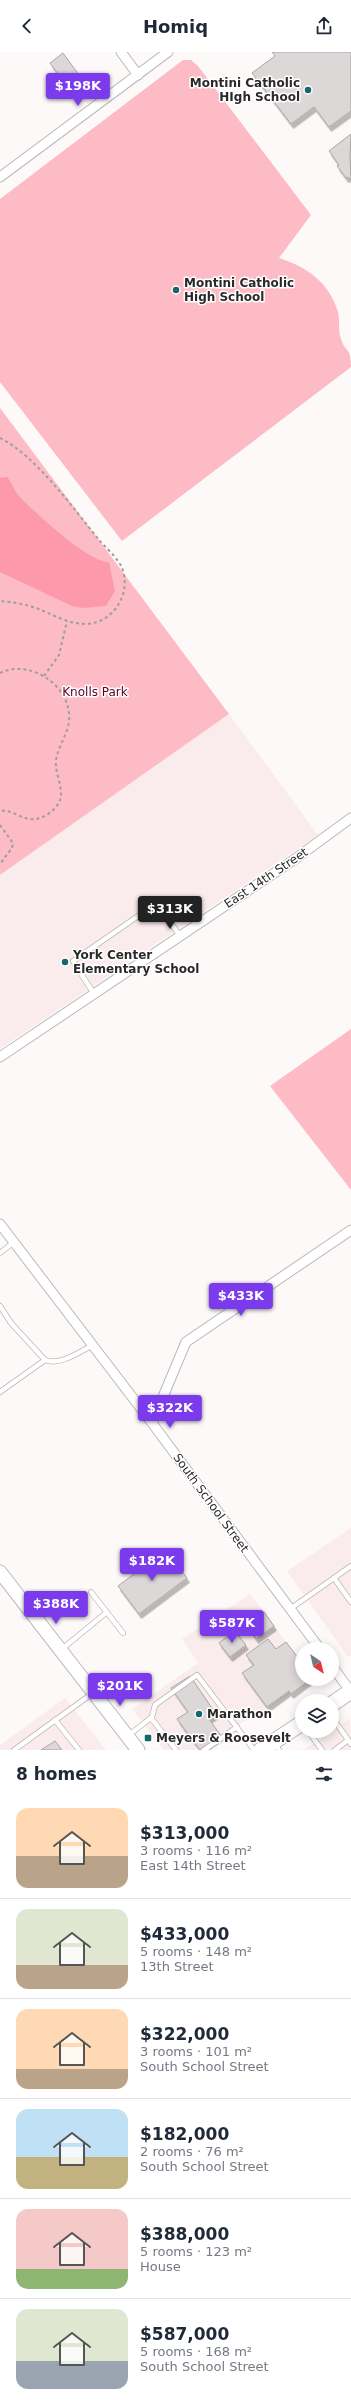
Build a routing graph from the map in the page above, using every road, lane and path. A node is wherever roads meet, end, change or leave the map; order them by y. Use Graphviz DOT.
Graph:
graph roads {
  1 [pos="121,52"];
  2 [pos="168,52"];
  3 [pos="138,75"];
  4 [pos="0,177"];
  5 [pos="0,438"];
  6 [pos="0,601"];
  7 [pos="67,620"];
  8 [pos="0,673"];
  9 [pos="44,676"];
  10 [pos="0,811"];
  11 [pos="351,818"];
  12 [pos="0,825"];
  13 [pos="0,864"];
  14 [pos="180,936"];
  15 [pos="94,994"];
  16 [pos="0,1057"];
  17 [pos="0,1224"];
  18 [pos="351,1230"];
  19 [pos="14,1242"];
  20 [pos="0,1253"];
  21 [pos="0,1306"];
  22 [pos="93,1345"];
  23 [pos="45,1360"];
  24 [pos="0,1392"];
  25 [pos="152,1423"];
  26 [pos="351,1566"];
  27 [pos="0,1572"];
  28 [pos="334,1578"];
  29 [pos="91,1592"];
  30 [pos="351,1602"];
  31 [pos="290,1609"];
  32 [pos="107,1612"];
  33 [pos="123,1633"];
  34 [pos="315,1642"];
  35 [pos="60,1651"];
  36 [pos="339,1676"];
  37 [pos="351,1692"];
  38 [pos="93,1693"];
  39 [pos="339,1700"];
  40 [pos="152,1718"];
  41 [pos="55,1720"];
  42 [pos="237,1727"];
  43 [pos="339,1727"];
  44 [pos="295,1729"];
  45 [pos="127,1736"];
  46 [pos="313,1738"];
  47 [pos="350,1742"];
  48 [pos="276,1746"];
  49 [pos="14,1750"];
  50 [pos="79,1750"];
  51 [pos="138,1750"];
  52 [pos="176,1750"];
  53 [pos="204,1750"];
  54 [pos="254,1750"];
  55 [pos="261,1750"];
  56 [pos="322,1750"];
  57 [pos="335,1750"];
  1 -- 3 [label="street"];
  2 -- 3 [label="street"];
  3 -- 4 [label="street"];
  5 -- 7 [label="path"];
  6 -- 7 [label="path"];
  7 -- 9 [label="path"];
  8 -- 9 [label="path"];
  9 -- 10 [label="path"];
  11 -- 14 [label="street, East 14th Street"];
  12 -- 13 [label="path"];
  14 -- 15 [label="street, East 14th Street"];
  14 -- 15 [label="lane"];
  15 -- 16 [label="street, East 14th Street"];
  17 -- 19 [label="street, South School Street"];
  18 -- 25 [label="street"];
  19 -- 20 [label="lane"];
  19 -- 22 [label="street, South School Street"];
  21 -- 23 [label="lane"];
  22 -- 23 [label="lane"];
  22 -- 25 [label="street, South School Street"];
  23 -- 24 [label="lane"];
  25 -- 31 [label="street, South School Street"];
  26 -- 28 [label="lane"];
  27 -- 35 [label="street"];
  28 -- 30 [label="lane"];
  28 -- 31 [label="lane"];
  29 -- 32 [label="lane"];
  31 -- 34 [label="street, South School Street"];
  32 -- 33 [label="lane"];
  32 -- 35 [label="lane"];
  35 -- 38 [label="street"];
  36 -- 37 [label="street"];
  37 -- 39 [label="main road"];
  38 -- 41 [label="lane"];
  38 -- 45 [label="street"];
  40 -- 42 [label="lane"];
  40 -- 45 [label="lane"];
  40 -- 52 [label="lane"];
  41 -- 49 [label="lane"];
  41 -- 50 [label="lane"];
  42 -- 53 [label="lane"];
  42 -- 54 [label="lane"];
  43 -- 47 [label="lane"];
  44 -- 48 [label="main road"];
  45 -- 51 [label="street"];
  46 -- 56 [label="lane"];
  47 -- 57 [label="lane"];
  48 -- 55 [label="main road"];
}
